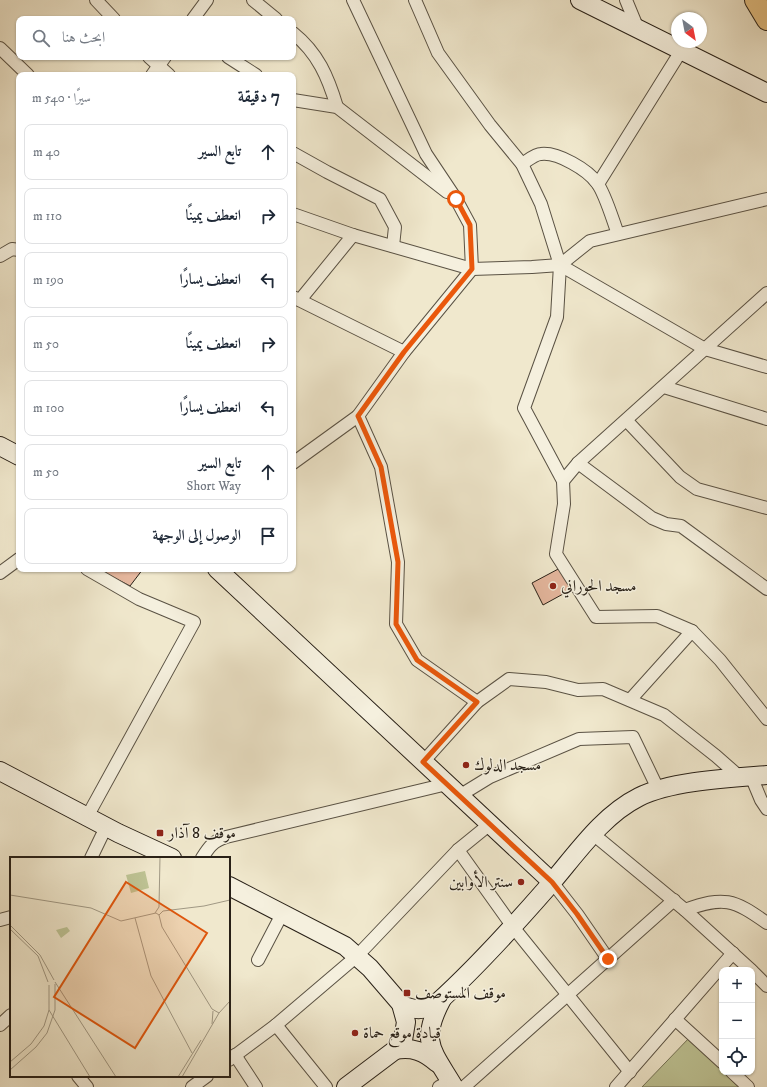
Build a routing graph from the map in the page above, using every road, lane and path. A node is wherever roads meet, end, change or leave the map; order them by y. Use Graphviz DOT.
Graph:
graph roads {
  1 [pos="96,0"];
  2 [pos="253,0"];
  3 [pos="353,0"];
  4 [pos="415,0"];
  5 [pos="580,0"];
  6 [pos="626,0"];
  7 [pos="755,0"];
  8 [pos="200,2"];
  9 [pos="111,16"];
  10 [pos="194,16"];
  11 [pos="272,16"];
  12 [pos="767,20"];
  13 [pos="638,29"];
  14 [pos="296,36"];
  15 [pos="0,48"];
  16 [pos="681,51"];
  17 [pos="233,60"];
  18 [pos="25,72"];
  19 [pos="251,72"];
  20 [pos="767,93"];
  21 [pos="296,100"];
  22 [pos="338,106"];
  23 [pos="296,155"];
  24 [pos="522,164"];
  25 [pos="598,184"];
  26 [pos="456,199"];
  27 [pos="767,199"];
  28 [pos="296,215"];
  29 [pos="618,234"];
  30 [pos="353,235"];
  31 [pos="393,246"];
  32 [pos="16,250"];
  33 [pos="0,256"];
  34 [pos="560,265"];
  35 [pos="472,269"];
  36 [pos="767,293"];
  37 [pos="297,298"];
  38 [pos="705,349"];
  39 [pos="404,352"];
  40 [pos="767,367"];
  41 [pos="664,387"];
  42 [pos="358,416"];
  43 [pos="767,419"];
  44 [pos="627,421"];
  45 [pos="0,446"];
  46 [pos="16,454"];
  47 [pos="296,461"];
  48 [pos="578,463"];
  49 [pos="563,480"];
  50 [pos="767,508"];
  51 [pos="16,561"];
  52 [pos="92,572"];
  53 [pos="220,572"];
  54 [pos="0,574"];
  55 [pos="767,589"];
  56 [pos="692,631"];
  57 [pos="630,700"];
  58 [pos="477,702"];
  59 [pos="767,720"];
  60 [pos="423,762"];
  61 [pos="0,771"];
  62 [pos="753,776"];
  63 [pos="453,790"];
  64 [pos="658,790"];
  65 [pos="767,809"];
  66 [pos="87,817"];
  67 [pos="490,824"];
  68 [pos="106,827"];
  69 [pos="593,834"];
  70 [pos="458,850"];
  71 [pos="91,857"];
  72 [pos="170,857"];
  73 [pos="203,857"];
  74 [pos="552,882"];
  75 [pos="230,887"];
  76 [pos="674,900"];
  77 [pos="685,910"];
  78 [pos="282,914"];
  79 [pos="10,917"];
  80 [pos="0,920"];
  81 [pos="767,923"];
  82 [pos="513,927"];
  83 [pos="733,953"];
  84 [pos="358,956"];
  85 [pos="608,959"];
  86 [pos="258,960"];
  87 [pos="747,967"];
  88 [pos="755,975"];
  89 [pos="767,986"];
  90 [pos="568,995"];
  91 [pos="442,999"];
  92 [pos="401,1004"];
  93 [pos="10,1016"];
  94 [pos="675,1019"];
  95 [pos="0,1025"];
  96 [pos="276,1025"];
  97 [pos="395,1050"];
  98 [pos="232,1057"];
  99 [pos="719,1059"];
  100 [pos="437,1063"];
  101 [pos="630,1072"];
  102 [pos="735,1075"];
  103 [pos="79,1077"];
  104 [pos="206,1077"];
  105 [pos="452,1086"];
  106 [pos="87,1087"];
  107 [pos="192,1087"];
  108 [pos="256,1087"];
  109 [pos="326,1087"];
  110 [pos="346,1087"];
  111 [pos="616,1087"];
  112 [pos="748,1087"];
  1 -- 9 [label="street"];
  2 -- 11 [label="street"];
  3 -- 26 [label="street"];
  4 -- 24 [label="street"];
  5 -- 13 [label="main road"];
  6 -- 13 [label="street"];
  7 -- 12 [label="main road"];
  8 -- 10 [label="street"];
  13 -- 16 [label="main road"];
  14 -- 22 [label="street"];
  15 -- 18 [label="street"];
  16 -- 20 [label="main road"];
  16 -- 25 [label="street"];
  17 -- 19 [label="street"];
  21 -- 22 [label="street"];
  22 -- 26 [label="street"];
  23 -- 31 [label="street"];
  24 -- 25 [label="street"];
  24 -- 34 [label="street"];
  25 -- 29 [label="street"];
  26 -- 35 [label="street"];
  27 -- 29 [label="street"];
  28 -- 30 [label="street"];
  29 -- 34 [label="street"];
  30 -- 31 [label="street"];
  30 -- 37 [label="street"];
  31 -- 35 [label="street"];
  32 -- 33 [label="street"];
  34 -- 35 [label="street"];
  34 -- 38 [label="street"];
  34 -- 49 [label="street"];
  35 -- 39 [label="street"];
  36 -- 38 [label="street"];
  37 -- 39 [label="street"];
  38 -- 40 [label="street"];
  38 -- 41 [label="street"];
  39 -- 42 [label="street"];
  41 -- 43 [label="street"];
  41 -- 44 [label="street"];
  42 -- 47 [label="street"];
  42 -- 58 [label="street"];
  44 -- 48 [label="street"];
  44 -- 50 [label="street"];
  45 -- 46 [label="main road"];
  48 -- 49 [label="street"];
  48 -- 55 [label="street"];
  49 -- 56 [label="street"];
  51 -- 54 [label="street"];
  52 -- 66 [label="street"];
  53 -- 60 [label="main road"];
  56 -- 57 [label="street"];
  56 -- 59 [label="street"];
  57 -- 58 [label="street"];
  57 -- 62 [label="street"];
  58 -- 60 [label="street"];
  60 -- 63 [label="main road"];
  61 -- 66 [label="main road"];
  62 -- 64 [label="main road"];
  62 -- 65 [label="street"];
  63 -- 64 [label="street"];
  63 -- 67 [label="main road"];
  63 -- 73 [label="street"];
  64 -- 69 [label="main road"];
  66 -- 68 [label="main road"];
  67 -- 70 [label="street"];
  67 -- 74 [label="main road"];
  68 -- 71 [label="street"];
  68 -- 72 [label="main road"];
  69 -- 74 [label="main road"];
  69 -- 76 [label="street"];
  70 -- 82 [label="street"];
  70 -- 84 [label="street"];
  74 -- 82 [label="main road"];
  74 -- 85 [label="street"];
  75 -- 78 [label="main road"];
  76 -- 77 [label="street"];
  76 -- 85 [label="street"];
  77 -- 81 [label="street"];
  77 -- 83 [label="street"];
  78 -- 84 [label="main road"];
  78 -- 86 [label="street"];
  79 -- 80 [label="street"];
  82 -- 90 [label="street"];
  82 -- 91 [label="main road"];
  83 -- 87 [label="street"];
  83 -- 94 [label="street"];
  84 -- 92 [label="main road"];
  84 -- 96 [label="street"];
  85 -- 90 [label="street"];
  88 -- 89 [label="street"];
  90 -- 101 [label="street"];
  90 -- 105 [label="street"];
  91 -- 92 [label="main road"];
  91 -- 100 [label="main road"];
  92 -- 97 [label="main road"];
  93 -- 95 [label="street"];
  94 -- 99 [label="street"];
  94 -- 101 [label="street"];
  96 -- 98 [label="street"];
  96 -- 109 [label="street"];
  97 -- 100 [label="main road"];
  97 -- 110 [label="main road"];
  98 -- 108 [label="street"];
  100 -- 105 [label="main road"];
  101 -- 111 [label="street"];
  102 -- 112 [label="street"];
  103 -- 106 [label="street"];
  104 -- 107 [label="street"];
}
